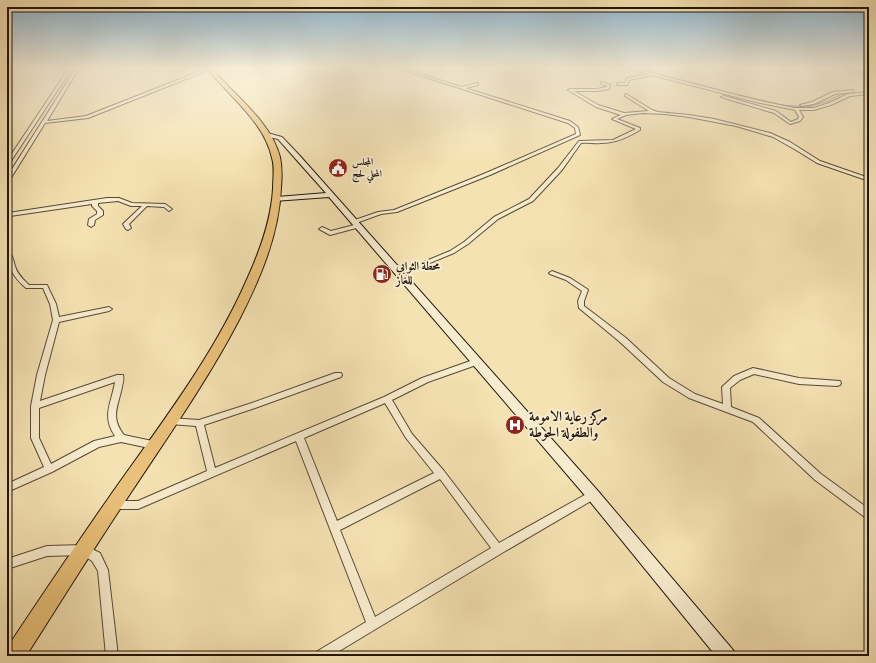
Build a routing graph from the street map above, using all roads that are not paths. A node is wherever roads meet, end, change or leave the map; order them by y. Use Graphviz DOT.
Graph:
graph roads {
  1 [pos="50,99"];
  2 [pos="59,99"];
  3 [pos="132,99"];
  4 [pos="238,99"];
  5 [pos="241,99"];
  6 [pos="496,99"];
  7 [pos="585,99"];
  8 [pos="632,99"];
  9 [pos="731,99"];
  10 [pos="748,99"];
  11 [pos="761,99"];
  12 [pos="824,99"];
  13 [pos="841,99"];
  14 [pos="243,103"];
  15 [pos="796,109"];
  16 [pos="662,113"];
  17 [pos="623,114"];
  18 [pos="44,122"];
  19 [pos="267,135"];
  20 [pos="7,164"];
  21 [pos="869,180"];
  22 [pos="7,181"];
  23 [pos="331,195"];
  24 [pos="277,199"];
  25 [pos="95,202"];
  26 [pos="145,206"];
  27 [pos="169,209"];
  28 [pos="7,217"];
  29 [pos="356,224"];
  30 [pos="91,225"];
  31 [pos="128,228"];
  32 [pos="322,229"];
  33 [pos="330,233"];
  34 [pos="328,240"];
  35 [pos="7,252"];
  36 [pos="552,273"];
  37 [pos="399,274"];
  38 [pos="109,309"];
  39 [pos="56,320"];
  40 [pos="476,362"];
  41 [pos="338,375"];
  42 [pos="837,383"];
  43 [pos="387,399"];
  44 [pos="35,406"];
  45 [pos="727,408"];
  46 [pos="170,421"];
  47 [pos="200,423"];
  48 [pos="298,436"];
  49 [pos="122,438"];
  50 [pos="154,445"];
  51 [pos="49,469"];
  52 [pos="212,474"];
  53 [pos="441,474"];
  54 [pos="7,488"];
  55 [pos="593,495"];
  56 [pos="113,505"];
  57 [pos="869,515"];
  58 [pos="334,528"];
  59 [pos="498,549"];
  60 [pos="84,550"];
  61 [pos="7,564"];
  62 [pos="372,624"];
  63 [pos="14,656"];
  64 [pos="112,656"];
  65 [pos="320,656"];
  66 [pos="727,656"];
  1 -- 20 [label="street"];
  2 -- 18 [label="street"];
  3 -- 18 [label="street"];
  4 -- 14 [label="highway"];
  5 -- 14 [label="highway"];
  6 -- 29 [label="street"];
  7 -- 17 [label="street"];
  8 -- 16 [label="street"];
  9 -- 15 [label="street"];
  10 -- 15 [label="street"];
  11 -- 12 [label="street"];
  13 -- 15 [label="street"];
  14 -- 19 [label="highway"];
  16 -- 17 [label="street"];
  16 -- 21 [label="street"];
  17 -- 37 [label="street"];
  18 -- 22 [label="street"];
  19 -- 23 [label="main road"];
  19 -- 24 [label="highway"];
  23 -- 24 [label="main road"];
  23 -- 29 [label="main road"];
  24 -- 46 [label="highway"];
  25 -- 26 [label="street"];
  25 -- 28 [label="street"];
  25 -- 30 [label="street"];
  26 -- 27 [label="street"];
  26 -- 31 [label="street"];
  29 -- 33 [label="street"];
  29 -- 37 [label="main road"];
  32 -- 33 [label="street"];
  33 -- 34 [label="street"];
  35 -- 39 [label="street"];
  36 -- 45 [label="street"];
  37 -- 40 [label="main road"];
  38 -- 39 [label="street"];
  39 -- 44 [label="street"];
  40 -- 43 [label="street"];
  40 -- 55 [label="main road"];
  41 -- 47 [label="street"];
  42 -- 45 [label="street"];
  43 -- 48 [label="street"];
  43 -- 53 [label="street"];
  44 -- 49 [label="street"];
  44 -- 51 [label="street"];
  45 -- 57 [label="street"];
  46 -- 47 [label="street"];
  46 -- 50 [label="highway"];
  47 -- 52 [label="street"];
  48 -- 52 [label="street"];
  48 -- 58 [label="street"];
  49 -- 50 [label="street"];
  49 -- 51 [label="street"];
  50 -- 56 [label="highway"];
  51 -- 54 [label="street"];
  52 -- 56 [label="street"];
  53 -- 58 [label="street"];
  53 -- 59 [label="street"];
  55 -- 59 [label="street"];
  55 -- 66 [label="main road"];
  56 -- 60 [label="highway"];
  58 -- 62 [label="street"];
  59 -- 62 [label="street"];
  60 -- 61 [label="street"];
  60 -- 63 [label="highway"];
  60 -- 64 [label="street"];
  62 -- 65 [label="street"];
}
